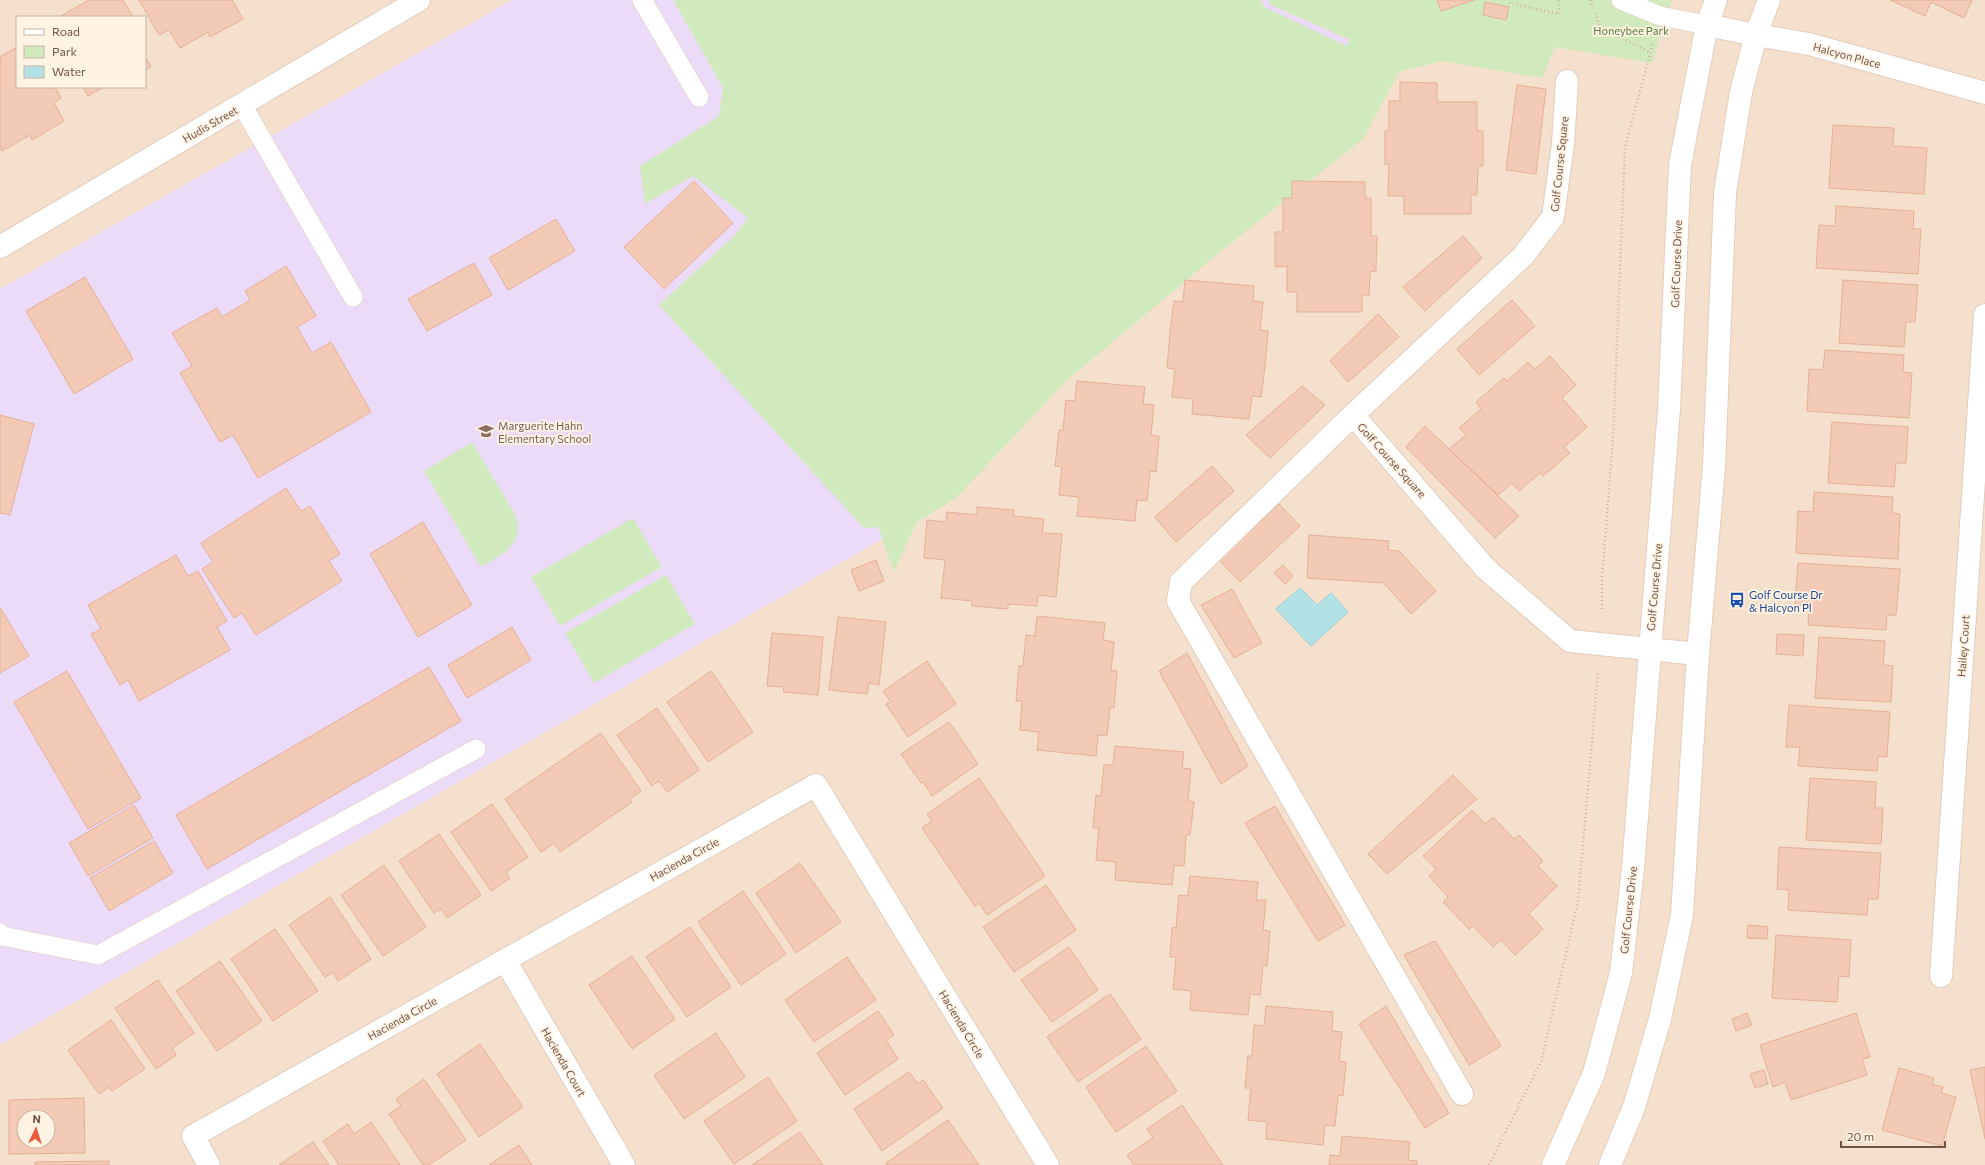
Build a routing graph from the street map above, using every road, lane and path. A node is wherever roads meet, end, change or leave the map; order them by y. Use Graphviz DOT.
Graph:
graph roads {
  1 [pos="419,0"];
  2 [pos="642,0"];
  3 [pos="1559,0"];
  4 [pos="1590,0"];
  5 [pos="1621,0"];
  6 [pos="1716,0"];
  7 [pos="1769,0"];
  8 [pos="1508,2"];
  9 [pos="1660,16"];
  10 [pos="1707,24"];
  11 [pos="1756,36"];
  12 [pos="1650,52"];
  13 [pos="1567,81"];
  14 [pos="1985,93"];
  15 [pos="699,97"];
  16 [pos="242,105"];
  17 [pos="0,247"];
  18 [pos="353,297"];
  19 [pos="1985,315"];
  20 [pos="1353,416"];
  21 [pos="1602,609"];
  22 [pos="1649,649"];
  23 [pos="1698,654"];
  24 [pos="1598,671"];
  25 [pos="476,748"];
  26 [pos="0,933"];
  27 [pos="505,960"];
  28 [pos="1941,976"];
  29 [pos="1462,1094"];
  30 [pos="209,1165"];
  31 [pos="624,1165"];
  32 [pos="1048,1165"];
  33 [pos="1489,1165"];
  34 [pos="1553,1165"];
  35 [pos="1610,1165"];
  1 -- 16 [label="street, Hudis Street"];
  2 -- 15 [label="lane"];
  3 -- 8 [label="path"];
  4 -- 12 [label="path"];
  5 -- 9 [label="lane"];
  6 -- 10 [label="street, Golf Course Drive"];
  7 -- 11 [label="street"];
  9 -- 10 [label="lane"];
  9 -- 12 [label="path"];
  10 -- 11 [label="street, Halcyon Place"];
  10 -- 22 [label="street, Golf Course Drive"];
  11 -- 14 [label="street, Halcyon Place"];
  11 -- 23 [label="street"];
  12 -- 21 [label="path"];
  13 -- 20 [label="street, Golf Course Square"];
  16 -- 17 [label="street, Hudis Street"];
  16 -- 18 [label="lane"];
  19 -- 28 [label="street, Hailey Court"];
  20 -- 22 [label="street, Golf Course Square"];
  20 -- 29 [label="street"];
  22 -- 23 [label="street, Golf Course Square"];
  22 -- 34 [label="street, Golf Course Drive"];
  23 -- 35 [label="street"];
  24 -- 33 [label="path"];
  25 -- 26 [label="lane"];
  27 -- 30 [label="street, Hacienda Circle"];
  27 -- 31 [label="street, Hacienda Court"];
  27 -- 32 [label="street, Hacienda Circle"];
}
